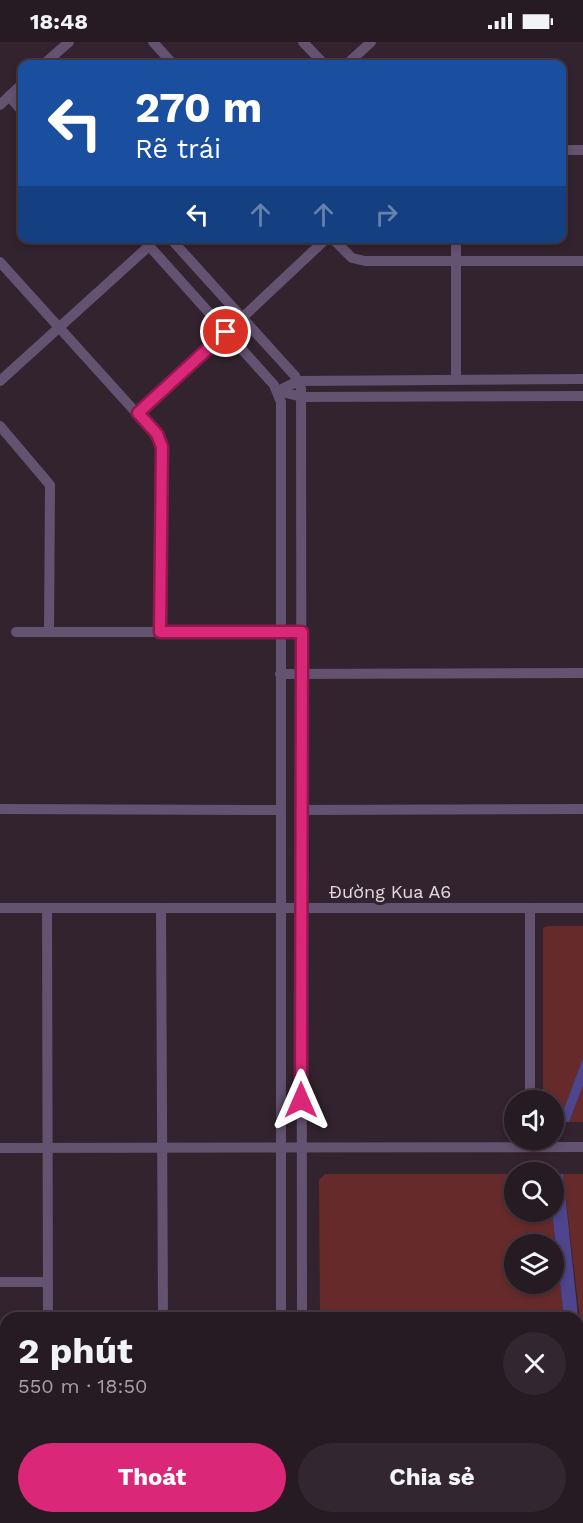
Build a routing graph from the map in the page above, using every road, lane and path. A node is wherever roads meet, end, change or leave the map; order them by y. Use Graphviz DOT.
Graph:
graph roads {
  1 [pos="69,42"];
  2 [pos="153,42"];
  3 [pos="303,42"];
  4 [pos="371,42"];
  5 [pos="49,60"];
  6 [pos="169,60"];
  7 [pos="320,60"];
  8 [pos="351,60"];
  9 [pos="18,88"];
  10 [pos="9,96"];
  11 [pos="0,105"];
  12 [pos="18,106"];
  13 [pos="566,150"];
  14 [pos="583,150"];
  15 [pos="144,243"];
  16 [pos="146,243"];
  17 [pos="175,243"];
  18 [pos="322,243"];
  19 [pos="337,243"];
  20 [pos="456,243"];
  21 [pos="455,261"];
  22 [pos="583,261"];
  23 [pos="0,262"];
  24 [pos="199,270"];
  25 [pos="183,284"];
  26 [pos="242,318"];
  27 [pos="60,327"];
  28 [pos="226,332"];
  29 [pos="456,379"];
  30 [pos="583,379"];
  31 [pos="0,381"];
  32 [pos="298,381"];
  33 [pos="278,391"];
  34 [pos="583,396"];
  35 [pos="302,397"];
  36 [pos="138,413"];
  37 [pos="0,426"];
  38 [pos="16,632"];
  39 [pos="49,632"];
  40 [pos="160,632"];
  41 [pos="280,632"];
  42 [pos="302,632"];
  43 [pos="583,673"];
  44 [pos="280,674"];
  45 [pos="302,674"];
  46 [pos="0,809"];
  47 [pos="280,810"];
  48 [pos="301,810"];
  49 [pos="583,810"];
  50 [pos="161,908"];
  51 [pos="279,908"];
  52 [pos="300,908"];
  53 [pos="530,908"];
  54 [pos="583,908"];
  55 [pos="0,909"];
  56 [pos="48,909"];
  57 [pos="530,1090"];
  58 [pos="504,1144"];
  59 [pos="564,1146"];
  60 [pos="583,1147"];
  61 [pos="0,1148"];
  62 [pos="48,1148"];
  63 [pos="281,1148"];
  64 [pos="301,1148"];
  65 [pos="162,1149"];
  66 [pos="0,1282"];
  67 [pos="48,1282"];
  68 [pos="48,1312"];
  69 [pos="163,1312"];
  70 [pos="281,1312"];
  71 [pos="302,1312"];
  1 -- 5 [label="street"];
  2 -- 6 [label="street"];
  3 -- 7 [label="street"];
  4 -- 8 [label="street"];
  9 -- 10 [label="street"];
  10 -- 11 [label="street"];
  10 -- 12 [label="street"];
  13 -- 14 [label="street"];
  15 -- 27 [label="street"];
  16 -- 25 [label="street"];
  17 -- 24 [label="street"];
  18 -- 26 [label="street"];
  19 -- 21 [label="street"];
  20 -- 21 [label="street"];
  21 -- 22 [label="street"];
  21 -- 29 [label="street"];
  23 -- 27 [label="street"];
  24 -- 25 [label="street"];
  24 -- 26 [label="street"];
  25 -- 28 [label="street"];
  26 -- 32 [label="street"];
  27 -- 31 [label="street"];
  27 -- 36 [label="street"];
  28 -- 33 [label="street"];
  28 -- 36 [label="street"];
  29 -- 30 [label="street"];
  29 -- 32 [label="street"];
  32 -- 33 [label="street"];
  32 -- 35 [label="street"];
  33 -- 35 [label="street"];
  33 -- 41 [label="street"];
  34 -- 35 [label="street"];
  35 -- 42 [label="street"];
  36 -- 40 [label="street"];
  37 -- 39 [label="street"];
  38 -- 39 [label="street"];
  39 -- 40 [label="street"];
  40 -- 41 [label="street"];
  41 -- 42 [label="street"];
  41 -- 44 [label="street"];
  42 -- 45 [label="street"];
  43 -- 45 [label="street"];
  44 -- 45 [label="street"];
  44 -- 47 [label="street"];
  45 -- 48 [label="street"];
  46 -- 47 [label="street"];
  47 -- 51 [label="street"];
  48 -- 49 [label="street"];
  48 -- 52 [label="street"];
  50 -- 51 [label="street, Đường Kua A6"];
  50 -- 56 [label="street, Đường Kua A6"];
  50 -- 65 [label="street"];
  51 -- 52 [label="street, Đường Kua A6"];
  51 -- 63 [label="street"];
  52 -- 53 [label="street, Đường Kua A6"];
  52 -- 64 [label="street"];
  53 -- 54 [label="street, Đường Kua A6"];
  53 -- 57 [label="street"];
  55 -- 56 [label="street, Đường Kua A6"];
  56 -- 62 [label="street"];
  58 -- 64 [label="street"];
  59 -- 60 [label="street"];
  61 -- 62 [label="street"];
  62 -- 65 [label="street"];
  62 -- 67 [label="street"];
  63 -- 64 [label="street"];
  63 -- 65 [label="street"];
  63 -- 70 [label="street"];
  64 -- 71 [label="street"];
  65 -- 69 [label="street"];
  66 -- 67 [label="street"];
  67 -- 68 [label="street"];
}
